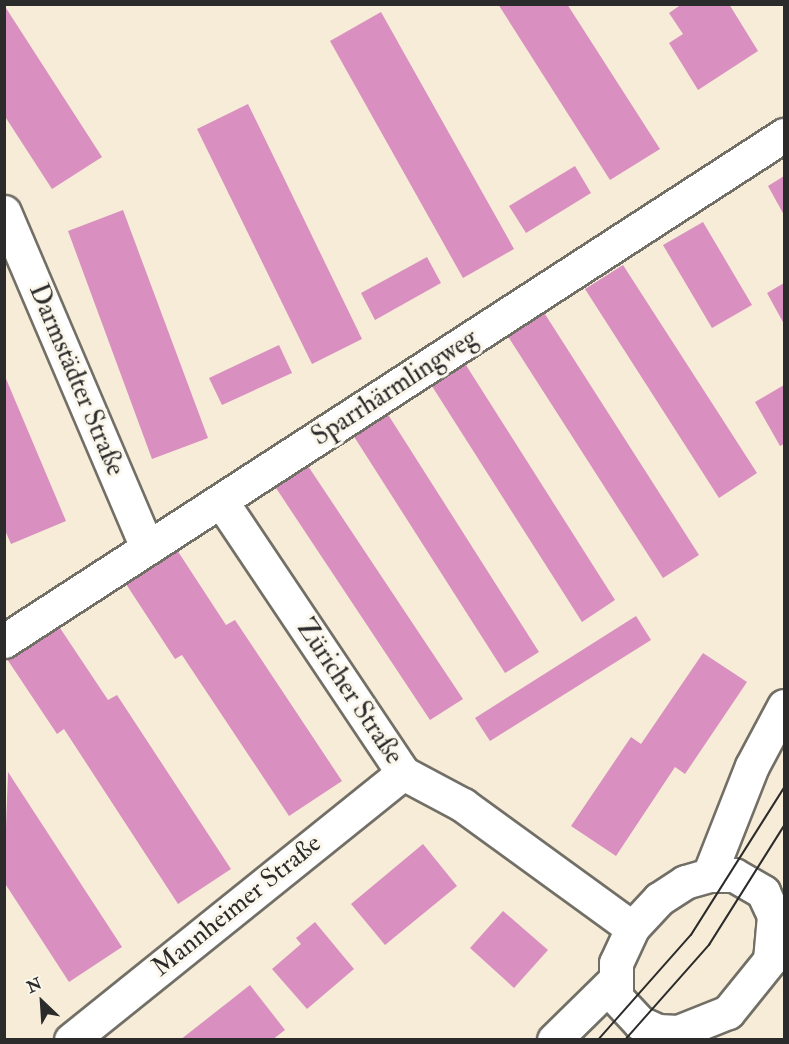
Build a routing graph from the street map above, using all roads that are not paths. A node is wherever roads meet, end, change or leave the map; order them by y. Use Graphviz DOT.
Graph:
graph roads {
  1 [pos="784,135"];
  2 [pos="4,212"];
  3 [pos="221,501"];
  4 [pos="147,548"];
  5 [pos="4,641"];
  6 [pos="784,706"];
  7 [pos="404,773"];
  8 [pos="709,875"];
  9 [pos="777,891"];
  10 [pos="632,928"];
  11 [pos="777,961"];
  12 [pos="613,982"];
  13 [pos="674,1036"];
  14 [pos="71,1040"];
  15 [pos="554,1040"];
  1 -- 3 [label="street, Sparrhärmlingweg"];
  2 -- 4 [label="street, Darmstädter Straße"];
  3 -- 4 [label="street, Sparrhärmlingweg"];
  3 -- 7 [label="street, Züricher Straße"];
  4 -- 5 [label="street, Sparrhärmlingweg"];
  6 -- 8 [label="street"];
  7 -- 10 [label="street, Züricher Straße"];
  7 -- 14 [label="street, Mannheimer Straße"];
  8 -- 9 [label="street"];
  8 -- 10 [label="street"];
  9 -- 11 [label="street"];
  10 -- 12 [label="street"];
  11 -- 13 [label="street"];
  12 -- 13 [label="street"];
  12 -- 15 [label="street"];
}
